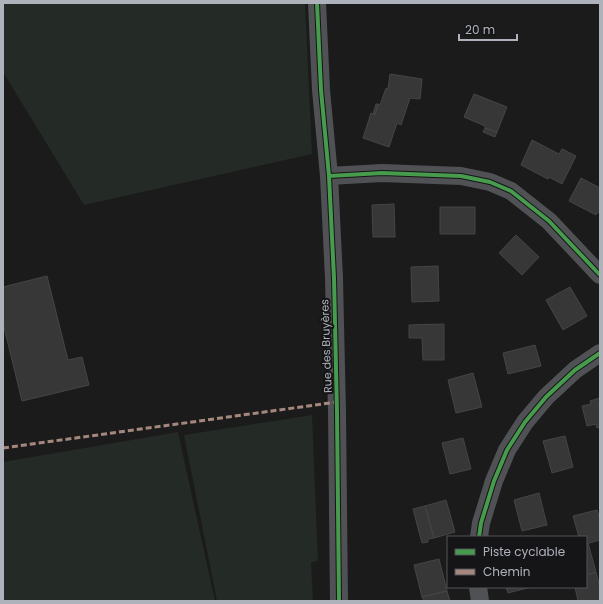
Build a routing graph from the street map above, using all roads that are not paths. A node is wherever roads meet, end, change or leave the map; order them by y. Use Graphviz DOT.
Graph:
graph roads {
  1 [pos="317,3"];
  2 [pos="329,176"];
  3 [pos="600,275"];
  4 [pos="600,352"];
  5 [pos="479,536"];
  6 [pos="478,588"];
  7 [pos="339,601"];
  8 [pos="480,601"];
  1 -- 2 [label="street, Rue des Bruyères"];
  2 -- 3 [label="street"];
  2 -- 7 [label="street, Rue des Bruyères"];
  4 -- 5 [label="street"];
  6 -- 8 [label="street"];
}
